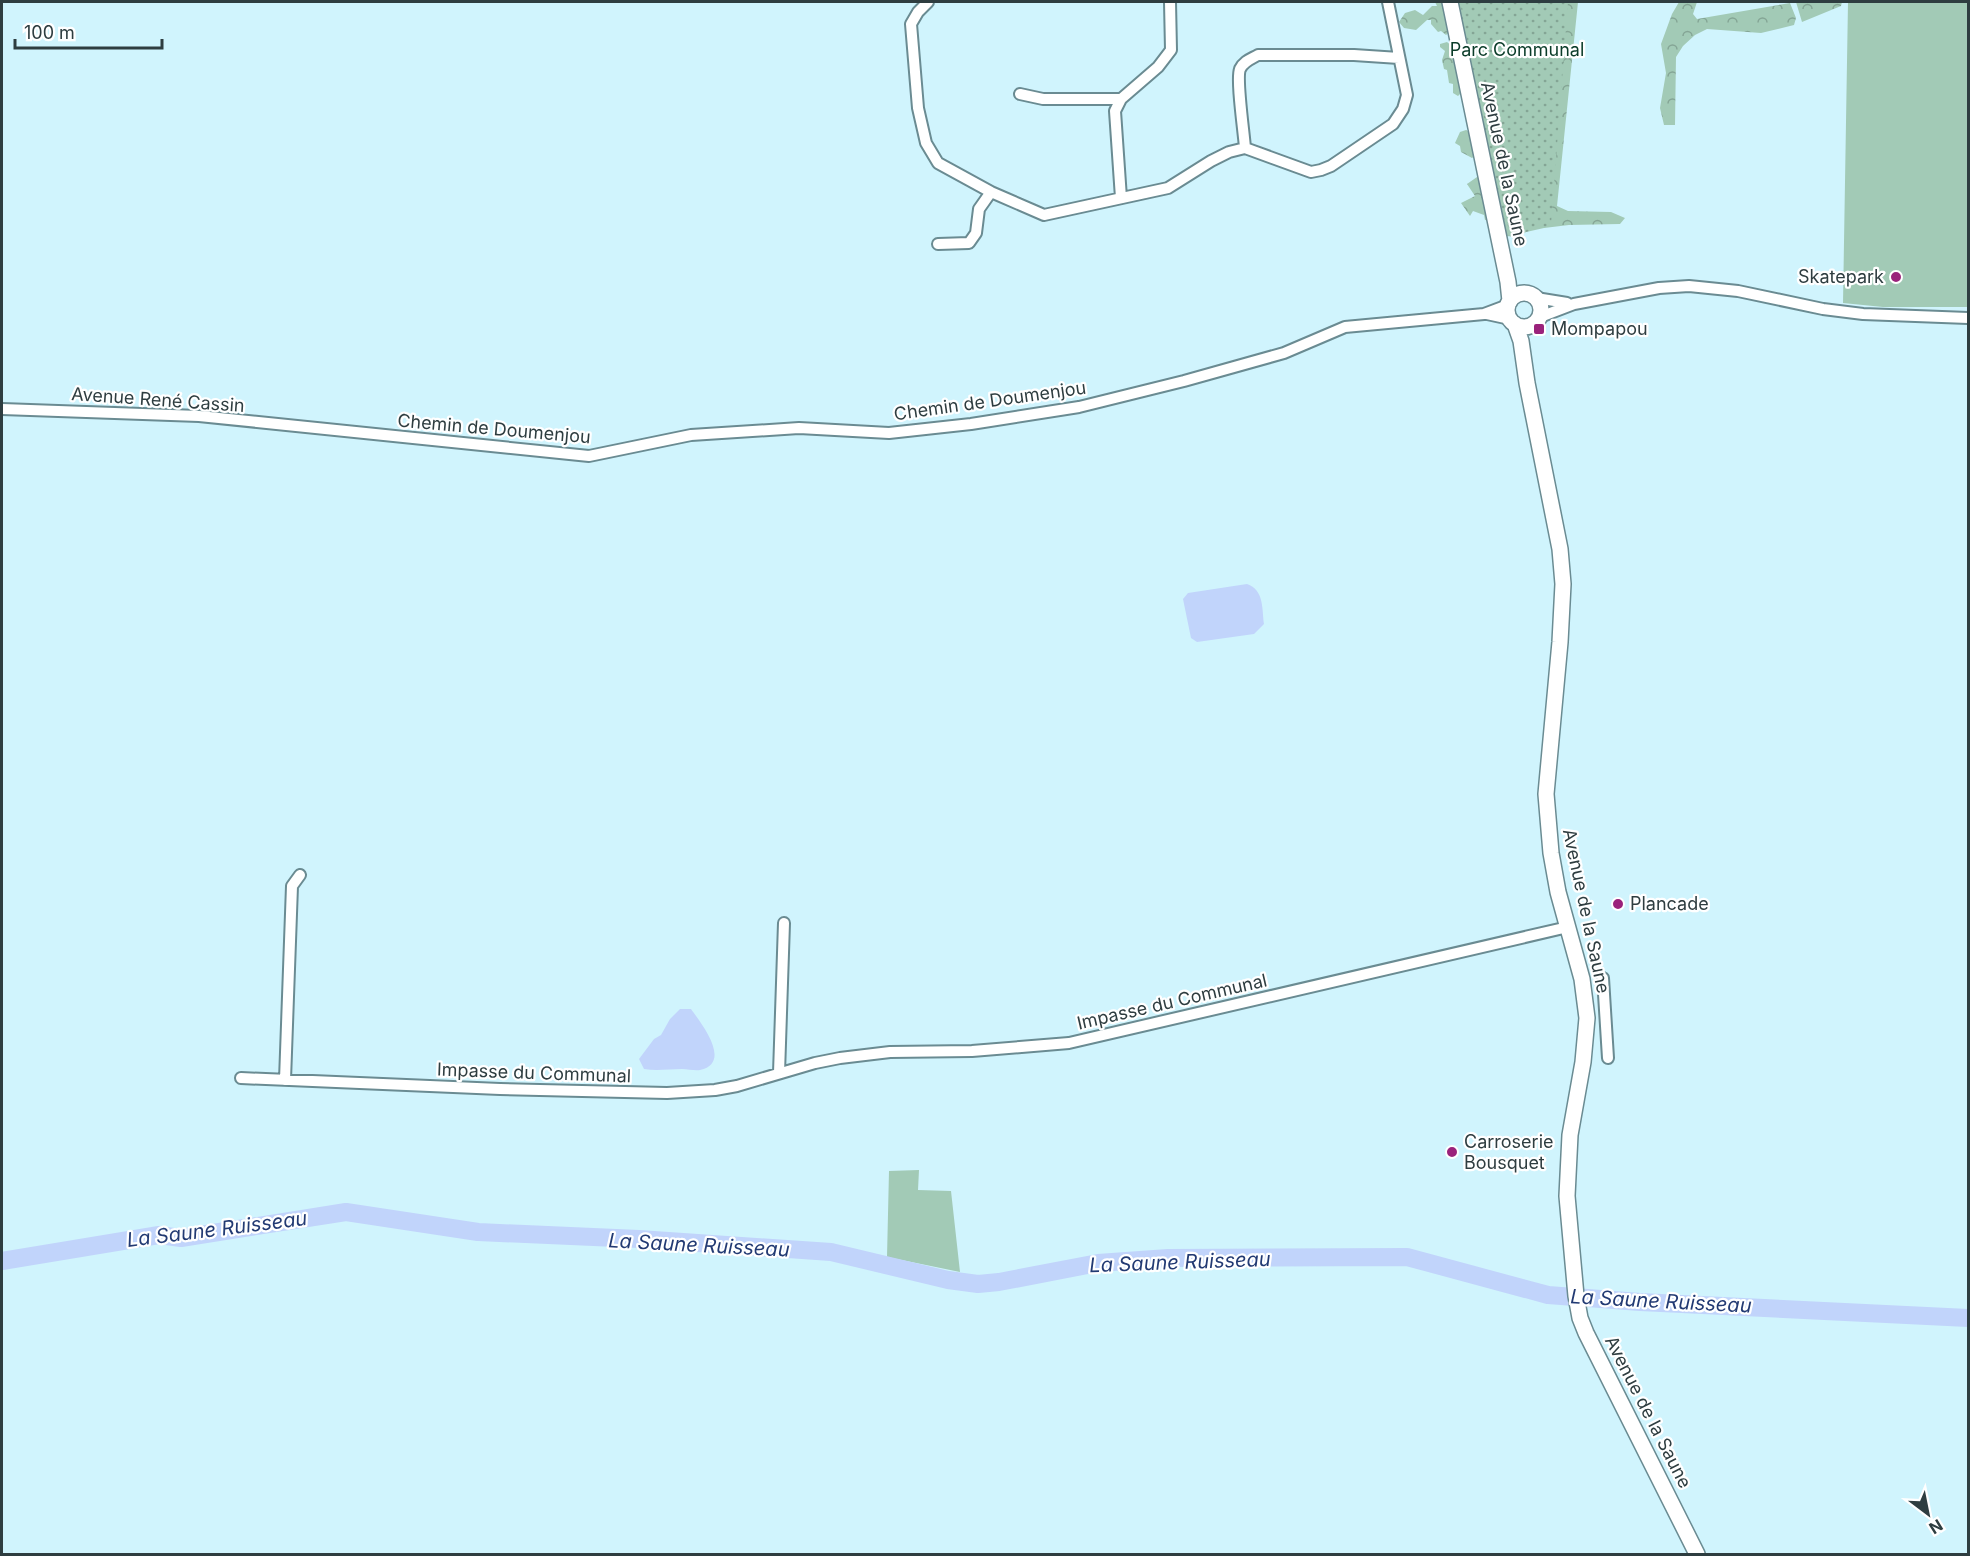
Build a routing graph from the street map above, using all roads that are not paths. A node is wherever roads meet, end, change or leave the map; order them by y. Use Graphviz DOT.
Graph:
graph roads {
  1 [pos="928,2"];
  2 [pos="1170,2"];
  3 [pos="1388,2"];
  4 [pos="1450,2"];
  5 [pos="1399,58"];
  6 [pos="1020,94"];
  7 [pos="1121,99"];
  8 [pos="1245,148"];
  9 [pos="992,192"];
  10 [pos="1121,198"];
  11 [pos="938,244"];
  12 [pos="1504,265"];
  13 [pos="1532,296"];
  14 [pos="1574,304"];
  15 [pos="1511,313"];
  16 [pos="1968,318"];
  17 [pos="1536,321"];
  18 [pos="1524,358"];
  19 [pos="2,409"];
  20 [pos="313,428"];
  21 [pos="300,875"];
  22 [pos="784,923"];
  23 [pos="1568,927"];
  24 [pos="1603,978"];
  25 [pos="1606,1017"];
  26 [pos="1587,1018"];
  27 [pos="1608,1058"];
  28 [pos="779,1073"];
  29 [pos="241,1078"];
  30 [pos="285,1080"];
  31 [pos="1697,1554"];
  1 -- 9 [label="street"];
  2 -- 7 [label="street"];
  3 -- 5 [label="street"];
  4 -- 12 [label="street, Avenue de la Saune"];
  5 -- 8 [label="street"];
  5 -- 8 [label="street"];
  6 -- 7 [label="street"];
  7 -- 10 [label="street"];
  8 -- 10 [label="street"];
  9 -- 10 [label="street"];
  9 -- 11 [label="street"];
  12 -- 13 [label="street, Avenue de la Saune"];
  12 -- 15 [label="street, Avenue de la Saune"];
  13 -- 14 [label="street"];
  13 -- 15 [label="street"];
  13 -- 17 [label="street"];
  14 -- 16 [label="street"];
  14 -- 17 [label="street"];
  15 -- 17 [label="street"];
  15 -- 18 [label="street, Avenue de la Saune"];
  15 -- 20 [label="street, Chemin de Doumenjou"];
  17 -- 18 [label="street, Avenue de la Saune"];
  18 -- 23 [label="street, Avenue de la Saune"];
  19 -- 20 [label="street, Avenue René Cassin"];
  21 -- 30 [label="street"];
  22 -- 28 [label="street"];
  23 -- 26 [label="street, Avenue de la Saune"];
  23 -- 28 [label="street, Impasse du Communal"];
  24 -- 25 [label="street"];
  25 -- 26 [label="street"];
  25 -- 27 [label="street"];
  26 -- 31 [label="street, Avenue de la Saune"];
  28 -- 30 [label="street, Impasse du Communal"];
  29 -- 30 [label="street, Impasse du Communal"];
}
